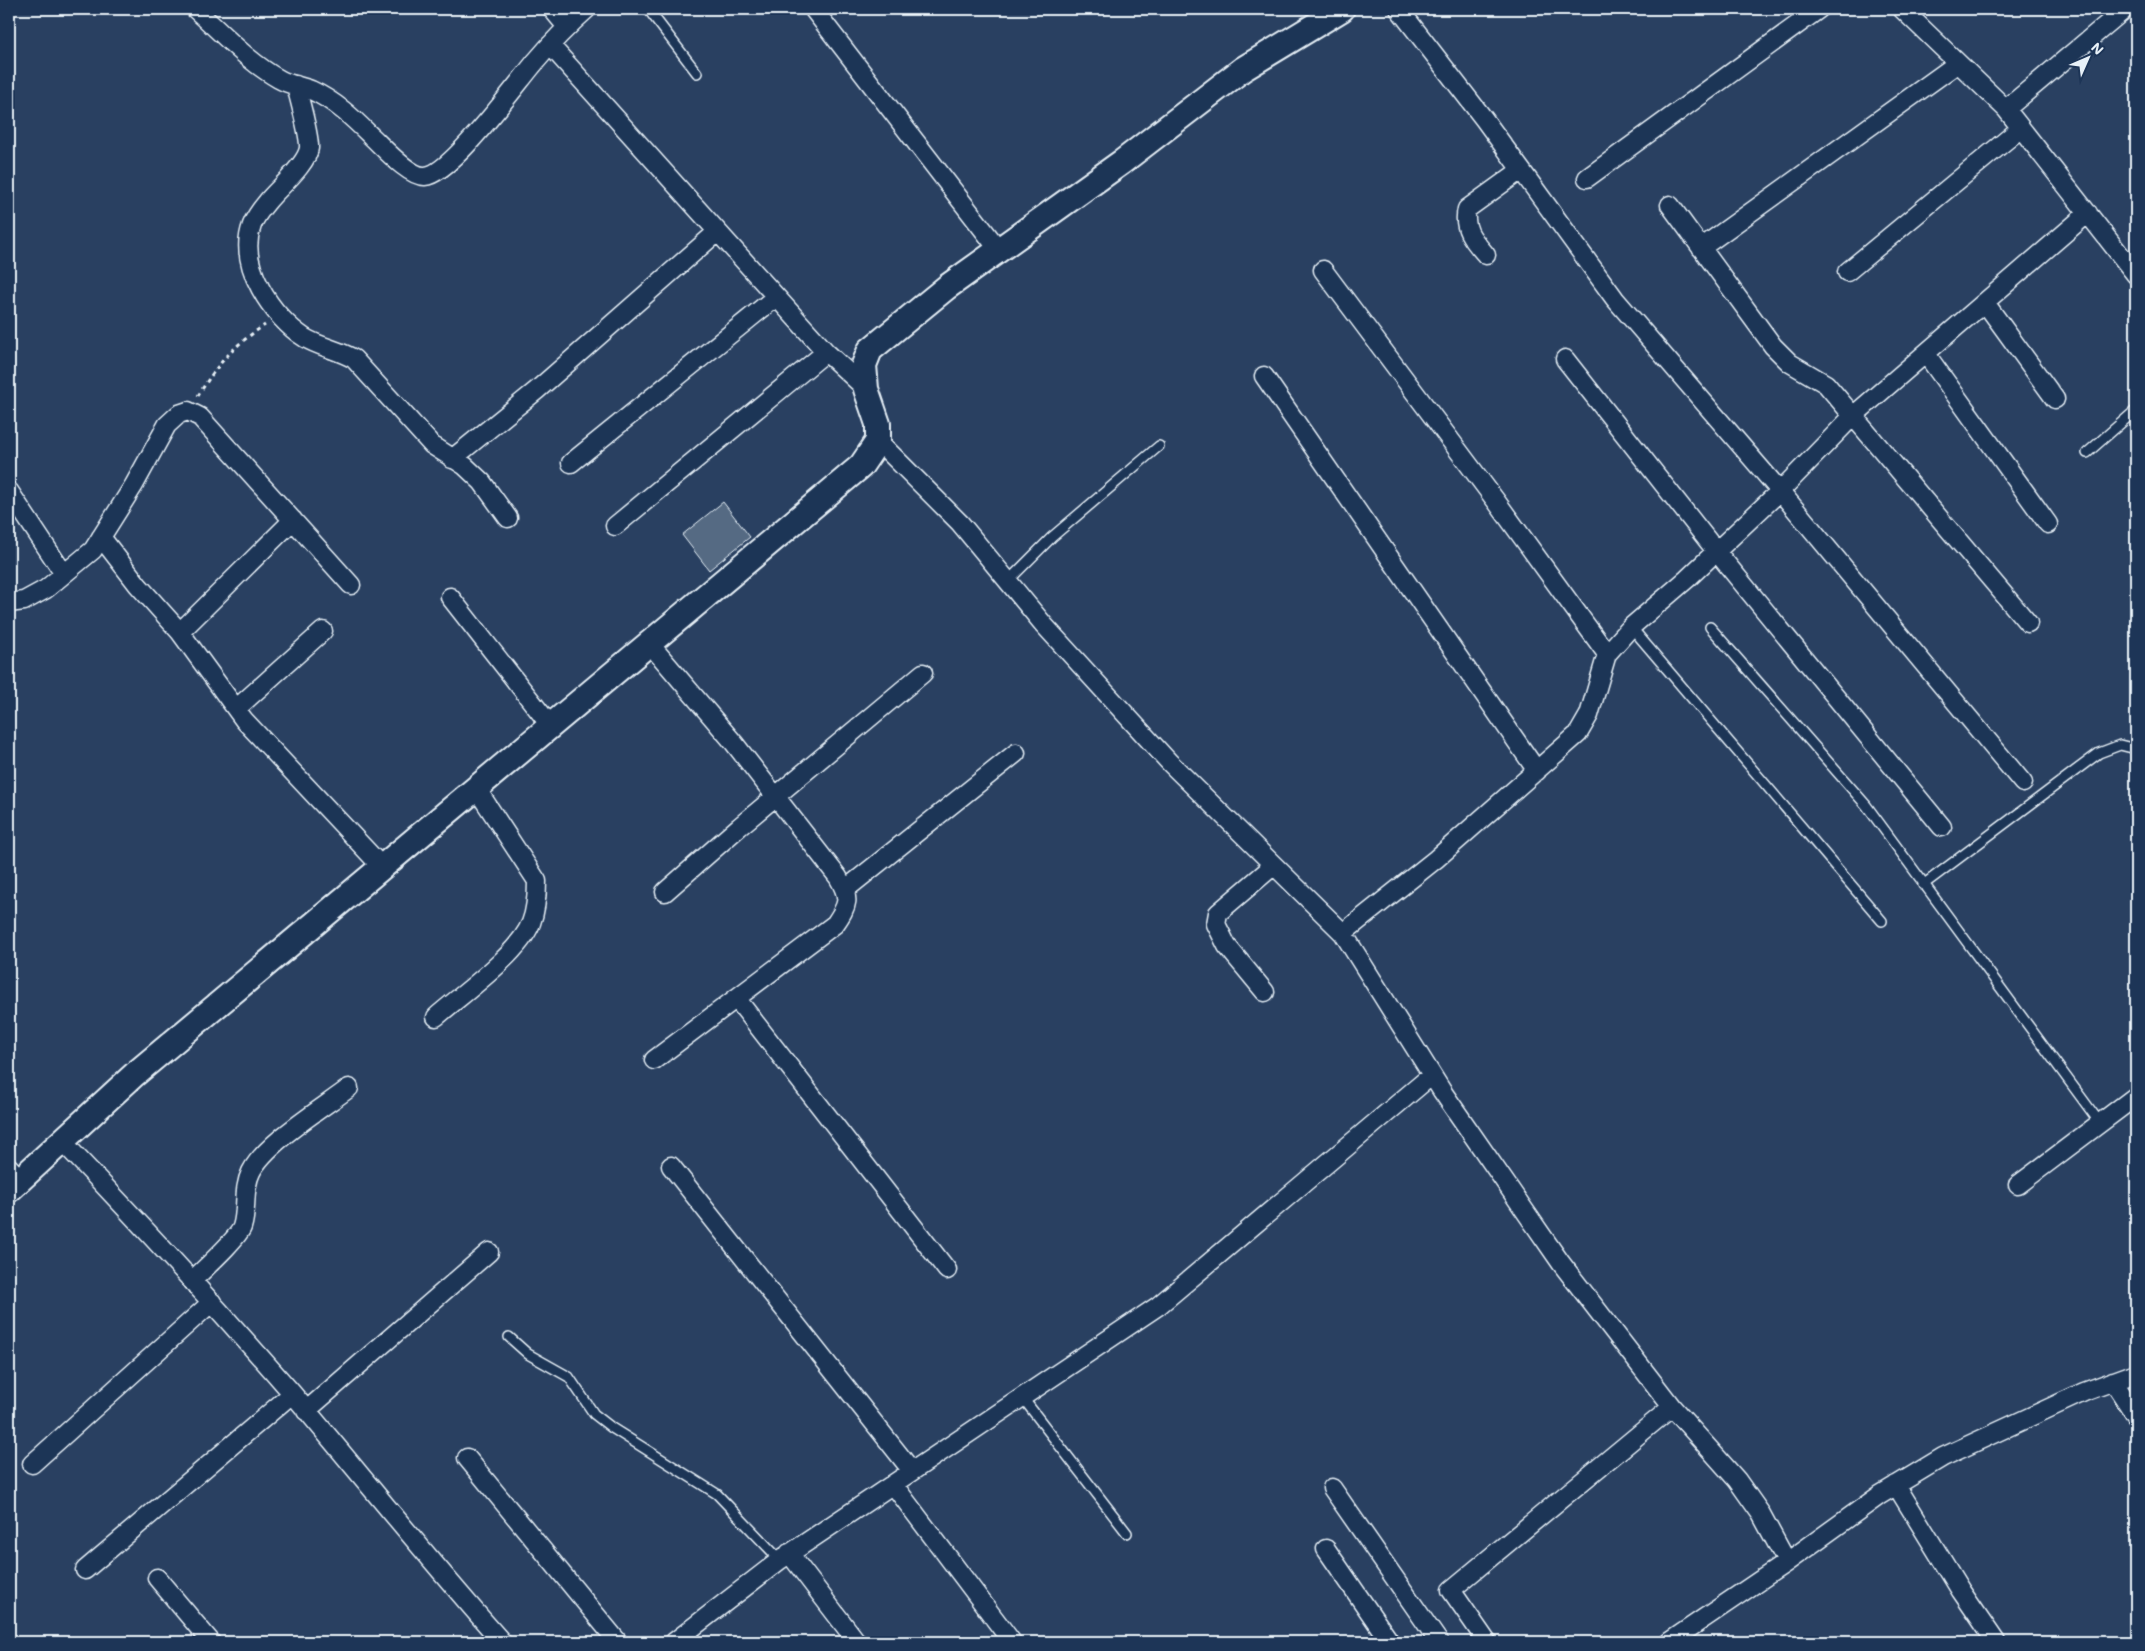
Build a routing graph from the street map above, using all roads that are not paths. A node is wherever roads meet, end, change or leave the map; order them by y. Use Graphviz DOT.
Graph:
graph roads {
  1 [pos="195,9"];
  2 [pos="552,9"];
  3 [pos="587,9"];
  4 [pos="648,9"];
  5 [pos="1342,9"];
  6 [pos="1399,9"];
  7 [pos="1819,9"];
  8 [pos="1902,9"];
  9 [pos="2125,9"];
  10 [pos="814,10"];
  11 [pos="567,27"];
  12 [pos="550,45"];
  13 [pos="1958,63"];
  14 [pos="697,73"];
  15 [pos="296,85"];
  16 [pos="2006,109"];
  17 [pos="2021,128"];
  18 [pos="1522,170"];
  19 [pos="1587,178"];
  20 [pos="1670,205"];
  21 [pos="2088,213"];
  22 [pos="717,232"];
  23 [pos="1701,248"];
  24 [pos="998,250"];
  25 [pos="1486,255"];
  26 [pos="1323,270"];
  27 [pos="1848,272"];
  28 [pos="2136,275"];
  29 [pos="776,297"];
  30 [pos="1986,304"];
  31 [pos="826,352"];
  32 [pos="1926,354"];
  33 [pos="1564,360"];
  34 [pos="1264,376"];
  35 [pos="866,389"];
  36 [pos="2055,398"];
  37 [pos="2136,410"];
  38 [pos="1853,416"];
  39 [pos="878,441"];
  40 [pos="1159,446"];
  41 [pos="2087,453"];
  42 [pos="452,459"];
  43 [pos="571,462"];
  44 [pos="9,491"];
  45 [pos="1780,492"];
  46 [pos="508,518"];
  47 [pos="293,520"];
  48 [pos="2048,524"];
  49 [pos="616,526"];
  50 [pos="101,537"];
  51 [pos="1716,551"];
  52 [pos="64,574"];
  53 [pos="1008,581"];
  54 [pos="351,585"];
  55 [pos="450,597"];
  56 [pos="9,603"];
  57 [pos="2028,623"];
  58 [pos="1630,627"];
  59 [pos="1710,627"];
  60 [pos="323,631"];
  61 [pos="180,632"];
  62 [pos="649,643"];
  63 [pos="1607,654"];
  64 [pos="924,673"];
  65 [pos="236,710"];
  66 [pos="550,725"];
  67 [pos="2136,749"];
  68 [pos="1016,753"];
  69 [pos="1537,771"];
  70 [pos="2023,783"];
  71 [pos="476,788"];
  72 [pos="776,797"];
  73 [pos="1942,827"];
  74 [pos="1273,866"];
  75 [pos="382,867"];
  76 [pos="1923,884"];
  77 [pos="846,889"];
  78 [pos="665,892"];
  79 [pos="1882,921"];
  80 [pos="1343,933"];
  81 [pos="1265,992"];
  82 [pos="736,998"];
  83 [pos="436,1018"];
  84 [pos="654,1060"];
  85 [pos="1432,1075"];
  86 [pos="349,1088"];
  87 [pos="2136,1096"];
  88 [pos="2100,1123"];
  89 [pos="62,1142"];
  90 [pos="671,1166"];
  91 [pos="13,1179"];
  92 [pos="2018,1185"];
  93 [pos="489,1252"];
  94 [pos="947,1270"];
  95 [pos="193,1280"];
  96 [pos="212,1302"];
  97 [pos="509,1337"];
  98 [pos="2136,1373"];
  99 [pos="2113,1381"];
  100 [pos="292,1394"];
  101 [pos="1022,1397"];
  102 [pos="1672,1407"];
  103 [pos="306,1411"];
  104 [pos="2136,1416"];
  105 [pos="467,1458"];
  106 [pos="32,1464"];
  107 [pos="912,1471"];
  108 [pos="893,1484"];
  109 [pos="1896,1485"];
  110 [pos="1332,1488"];
  111 [pos="1127,1533"];
  112 [pos="1326,1549"];
  113 [pos="785,1556"];
  114 [pos="1787,1562"];
  115 [pos="85,1570"];
  116 [pos="157,1578"];
  117 [pos="211,1642"];
  118 [pos="502,1642"];
  119 [pos="618,1642"];
  120 [pos="674,1642"];
  121 [pos="857,1642"];
  122 [pos="1012,1642"];
  123 [pos="1390,1642"];
  124 [pos="1439,1642"];
  125 [pos="1487,1642"];
  126 [pos="1669,1642"];
  127 [pos="1996,1642"];
  1 -- 15 [label="street"];
  2 -- 11 [label="street"];
  3 -- 11 [label="street"];
  4 -- 14 [label="lane"];
  5 -- 24 [label="main road"];
  6 -- 18 [label="street"];
  7 -- 19 [label="street"];
  8 -- 13 [label="street"];
  9 -- 16 [label="street"];
  10 -- 24 [label="street"];
  11 -- 12 [label="street"];
  12 -- 15 [label="street"];
  12 -- 22 [label="street"];
  13 -- 16 [label="street"];
  13 -- 23 [label="street"];
  15 -- 42 [label="street"];
  16 -- 17 [label="street"];
  17 -- 21 [label="street"];
  17 -- 27 [label="street"];
  18 -- 25 [label="street"];
  18 -- 45 [label="street"];
  20 -- 23 [label="street"];
  21 -- 28 [label="street"];
  21 -- 30 [label="street"];
  22 -- 29 [label="street"];
  22 -- 42 [label="street"];
  23 -- 38 [label="street"];
  24 -- 35 [label="main road"];
  26 -- 63 [label="street"];
  29 -- 31 [label="street"];
  29 -- 43 [label="street"];
  30 -- 32 [label="street"];
  30 -- 36 [label="street"];
  31 -- 35 [label="street"];
  31 -- 49 [label="street"];
  32 -- 38 [label="street"];
  32 -- 48 [label="street"];
  33 -- 51 [label="street"];
  34 -- 69 [label="street"];
  35 -- 39 [label="main road"];
  37 -- 41 [label="lane"];
  38 -- 45 [label="street"];
  38 -- 57 [label="street"];
  39 -- 53 [label="street"];
  39 -- 62 [label="main road"];
  40 -- 53 [label="lane"];
  42 -- 46 [label="street"];
  44 -- 52 [label="street"];
  45 -- 51 [label="street"];
  45 -- 70 [label="street"];
  47 -- 50 [label="street"];
  47 -- 54 [label="street"];
  47 -- 61 [label="street"];
  50 -- 52 [label="street"];
  50 -- 61 [label="street"];
  51 -- 58 [label="street"];
  51 -- 73 [label="street"];
  52 -- 56 [label="street"];
  53 -- 74 [label="street"];
  55 -- 66 [label="street"];
  58 -- 63 [label="street"];
  58 -- 79 [label="lane"];
  59 -- 76 [label="lane"];
  60 -- 65 [label="street"];
  61 -- 65 [label="street"];
  62 -- 66 [label="main road"];
  62 -- 72 [label="street"];
  63 -- 69 [label="street"];
  64 -- 72 [label="street"];
  65 -- 75 [label="street"];
  66 -- 71 [label="main road"];
  67 -- 76 [label="lane"];
  68 -- 77 [label="street"];
  69 -- 80 [label="street"];
  71 -- 75 [label="main road"];
  71 -- 83 [label="street"];
  72 -- 77 [label="street"];
  72 -- 78 [label="street"];
  74 -- 80 [label="street"];
  74 -- 81 [label="street"];
  75 -- 89 [label="main road"];
  76 -- 88 [label="lane"];
  77 -- 82 [label="street"];
  80 -- 85 [label="street"];
  82 -- 84 [label="street"];
  82 -- 94 [label="street"];
  85 -- 101 [label="street"];
  85 -- 102 [label="street"];
  86 -- 95 [label="street"];
  87 -- 88 [label="street"];
  88 -- 92 [label="street"];
  89 -- 91 [label="main road"];
  89 -- 95 [label="street"];
  90 -- 107 [label="street"];
  93 -- 103 [label="street"];
  95 -- 96 [label="street"];
  96 -- 100 [label="street"];
  96 -- 106 [label="street"];
  97 -- 113 [label="lane"];
  98 -- 99 [label="street"];
  99 -- 104 [label="street"];
  99 -- 109 [label="street"];
  100 -- 103 [label="street"];
  100 -- 115 [label="street"];
  101 -- 107 [label="street"];
  101 -- 111 [label="lane"];
  102 -- 114 [label="street"];
  102 -- 125 [label="street"];
  103 -- 118 [label="street"];
  105 -- 119 [label="street"];
  107 -- 108 [label="street"];
  108 -- 113 [label="street"];
  108 -- 122 [label="street"];
  109 -- 114 [label="street"];
  109 -- 127 [label="street"];
  110 -- 124 [label="street"];
  112 -- 123 [label="street"];
  113 -- 120 [label="street"];
  113 -- 121 [label="street"];
  114 -- 126 [label="street"];
  116 -- 117 [label="street"];
}
